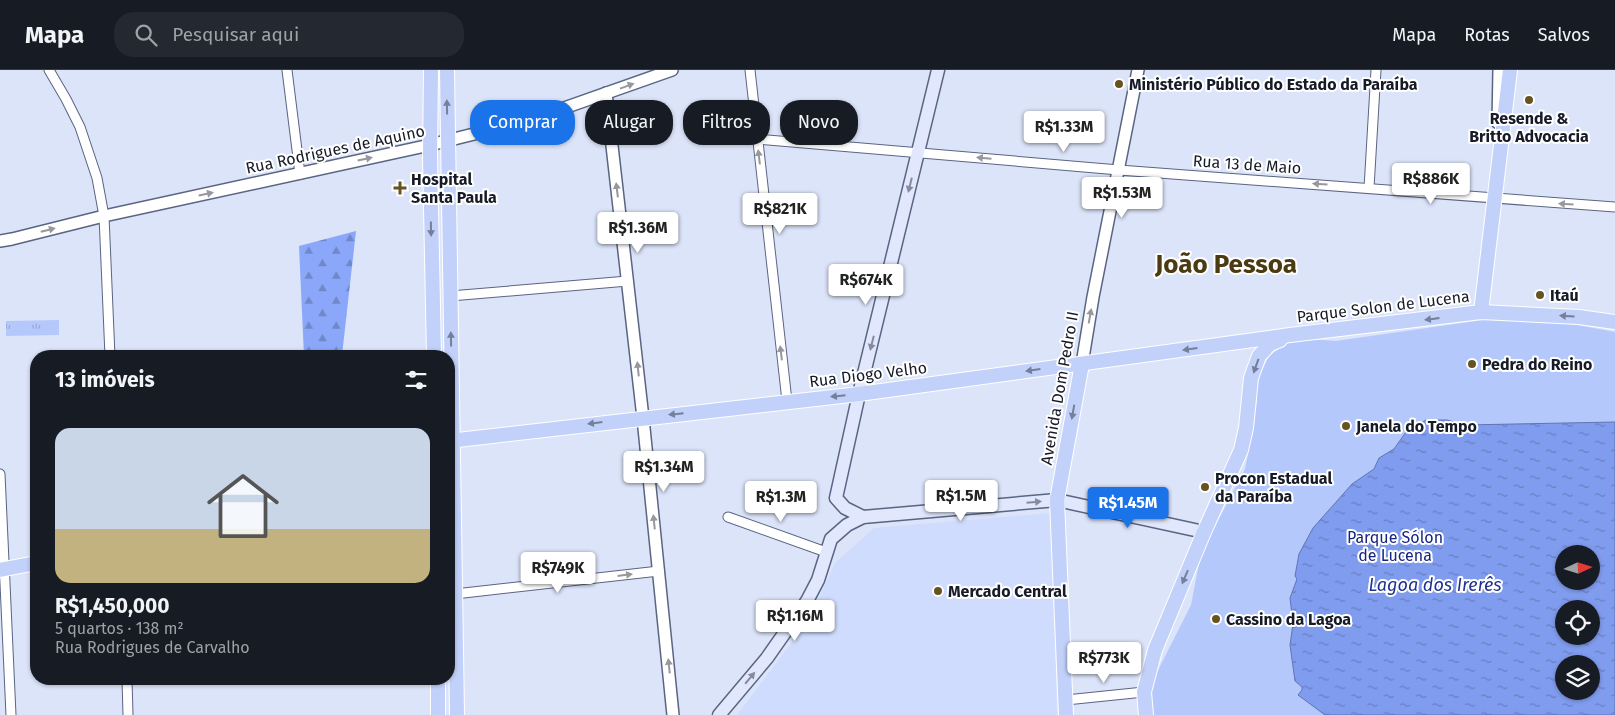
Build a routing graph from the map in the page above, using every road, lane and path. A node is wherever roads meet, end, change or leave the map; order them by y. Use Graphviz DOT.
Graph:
graph roads {
  1 [pos="48,70"];
  2 [pos="287,70"];
  3 [pos="431,70"];
  4 [pos="447,70"];
  5 [pos="672,70"];
  6 [pos="750,70"];
  7 [pos="938,70"];
  8 [pos="1138,70"];
  9 [pos="1376,70"];
  10 [pos="1499,70"];
  11 [pos="1510,70"];
  12 [pos="606,93"];
  13 [pos="753,100"];
  14 [pos="770,140"];
  15 [pos="448,141"];
  16 [pos="430,145"];
  17 [pos="758,145"];
  18 [pos="918,152"];
  19 [pos="1119,170"];
  20 [pos="1498,173"];
  21 [pos="300,174"];
  22 [pos="1369,188"];
  23 [pos="1495,198"];
  24 [pos="1615,207"];
  25 [pos="104,216"];
  26 [pos="0,241"];
  27 [pos="628,281"];
  28 [pos="450,296"];
  29 [pos="1481,312"];
  30 [pos="1615,322"];
  31 [pos="1290,335"];
  32 [pos="110,350"];
  33 [pos="434,350"];
  34 [pos="450,350"];
  35 [pos="1082,364"];
  36 [pos="859,394"];
  37 [pos="787,401"];
  38 [pos="643,418"];
  39 [pos="455,439"];
  40 [pos="0,474"];
  41 [pos="1057,500"];
  42 [pos="728,517"];
  43 [pos="863,517"];
  44 [pos="1204,532"];
  45 [pos="826,552"];
  46 [pos="30,564"];
  47 [pos="2,570"];
  48 [pos="659,571"];
  49 [pos="455,594"];
  50 [pos="127,685"];
  51 [pos="438,685"];
  52 [pos="1144,692"];
  53 [pos="1066,700"];
  54 [pos="11,715"];
  55 [pos="128,715"];
  56 [pos="438,715"];
  57 [pos="456,715"];
  58 [pos="674,715"];
  59 [pos="719,715"];
  60 [pos="1066,715"];
  61 [pos="1146,715"];
  1 -- 25 [label="street"];
  2 -- 21 [label="street"];
  3 -- 16 [label="main road"];
  15 -- 4 [label="main road, one-way"];
  12 -- 5 [label="street, Rua Rodrigues de Aquino, one-way"];
  6 -- 13 [label="street"];
  7 -- 18 [label="main road"];
  8 -- 19 [label="street, Avenida Dom Pedro II"];
  9 -- 22 [label="street"];
  10 -- 20 [label="street"];
  11 -- 20 [label="main road"];
  12 -- 15 [label="street, Rua Rodrigues de Aquino"];
  27 -- 12 [label="street, one-way"];
  14 -- 18 [label="street, Rua 13 de Maio"];
  15 -- 16 [label="street, Rua Rodrigues de Aquino"];
  15 -- 28 [label="main road"];
  21 -- 16 [label="street, Rua Rodrigues de Aquino, one-way"];
  16 -- 33 [label="main road, one-way"];
  37 -- 17 [label="street, one-way"];
  19 -- 18 [label="street, Rua 13 de Maio, one-way"];
  18 -- 36 [label="main road, one-way"];
  22 -- 19 [label="street, Rua 13 de Maio, one-way"];
  35 -- 19 [label="street, Avenida Dom Pedro II, one-way"];
  20 -- 23 [label="main road"];
  25 -- 21 [label="street, Rua Rodrigues de Aquino, one-way"];
  22 -- 23 [label="street, Rua 13 de Maio"];
  24 -- 23 [label="street, Rua 13 de Maio, one-way"];
  23 -- 29 [label="main road"];
  26 -- 25 [label="street, Rua Rodrigues de Aquino, one-way"];
  25 -- 32 [label="street"];
  27 -- 28 [label="street"];
  38 -- 27 [label="street, one-way"];
  34 -- 28 [label="main road, one-way"];
  30 -- 29 [label="main road, one-way"];
  29 -- 31 [label="main road, Parque Solon de Lucena, one-way"];
  31 -- 35 [label="main road, Rua Diogo Velho, one-way"];
  31 -- 44 [label="main road, one-way"];
  35 -- 36 [label="main road, Rua Diogo Velho, one-way"];
  35 -- 41 [label="main road, Avenida Dom Pedro II, one-way"];
  36 -- 37 [label="main road, Rua Diogo Velho, one-way"];
  36 -- 43 [label="main road"];
  37 -- 38 [label="main road, Rua Diogo Velho, one-way"];
  38 -- 39 [label="main road, Rua Diogo Velho, one-way"];
  48 -- 38 [label="street, one-way"];
  40 -- 47 [label="street"];
  43 -- 41 [label="main road, one-way"];
  41 -- 44 [label="main road"];
  41 -- 53 [label="main road, Avenida Dom Pedro II"];
  42 -- 45 [label="street"];
  43 -- 45 [label="main road"];
  44 -- 52 [label="main road, one-way"];
  59 -- 45 [label="main road, one-way"];
  46 -- 47 [label="main road"];
  47 -- 54 [label="street"];
  49 -- 48 [label="street, one-way"];
  58 -- 48 [label="street, one-way"];
  49 -- 57 [label="main road"];
  50 -- 55 [label="street"];
  51 -- 56 [label="main road"];
  52 -- 53 [label="street"];
  52 -- 61 [label="main road"];
  53 -- 60 [label="main road, Avenida Dom Pedro II"];
}
